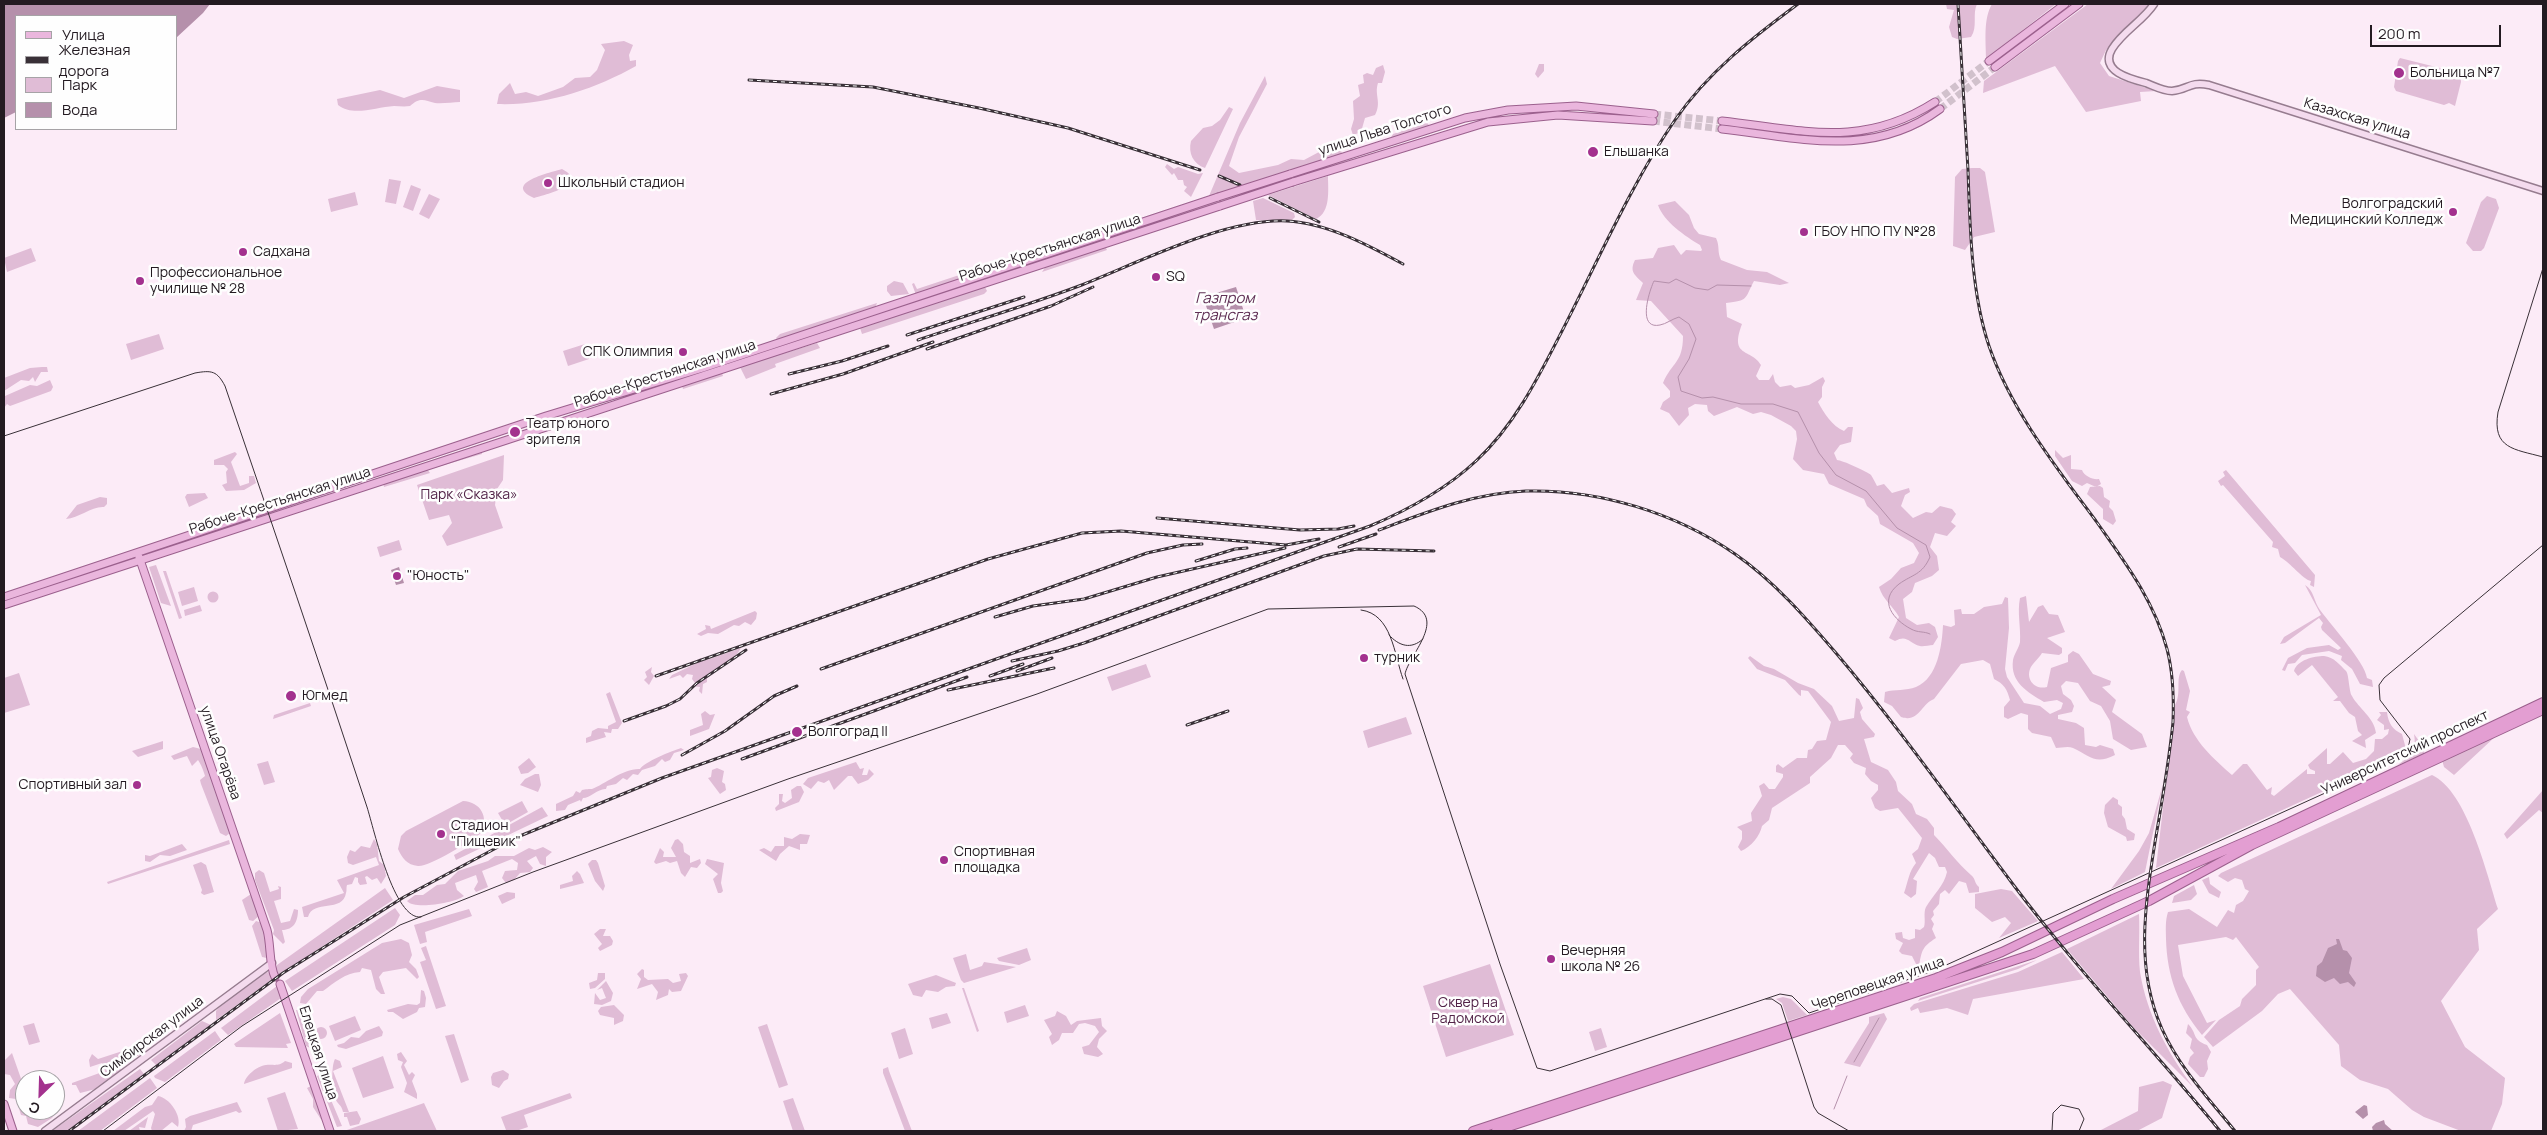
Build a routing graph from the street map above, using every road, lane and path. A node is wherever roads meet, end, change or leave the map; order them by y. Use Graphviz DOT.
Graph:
graph roads {
  1 [pos="2065,4"];
  2 [pos="2079,4"];
  3 [pos="2154,4"];
  4 [pos="1989,61"];
  5 [pos="1995,67"];
  6 [pos="1935,102"];
  7 [pos="1940,109"];
  8 [pos="2543,191"];
  9 [pos="1218,197"];
  10 [pos="1220,206"];
  11 [pos="137,552"];
  12 [pos="140,560"];
  13 [pos="4,597"];
  14 [pos="4,605"];
  15 [pos="2543,702"];
  16 [pos="2543,710"];
  17 [pos="2280,830"];
  18 [pos="2032,937"];
  19 [pos="2028,956"];
  20 [pos="272,963"];
  21 [pos="275,976"];
  22 [pos="280,984"];
  23 [pos="4,1104"];
  24 [pos="13,1131"];
  25 [pos="45,1131"];
  26 [pos="330,1131"];
  27 [pos="1473,1131"];
  28 [pos="1496,1131"];
  1 -- 4 [label="main road"];
  2 -- 5 [label="main road"];
  3 -- 8 [label="main road, Казахская улица"];
  6 -- 7 [label="main road"];
  9 -- 10 [label="main road, улица Льва Толстого, bridge"];
  9 -- 11 [label="main road, Рабоче-Крестьянская улица"];
  10 -- 12 [label="main road, Рабоче-Крестьянская улица"];
  11 -- 12 [label="main road, улица Огарёва"];
  11 -- 13 [label="main road, Рабоче-Крестьянская улица"];
  12 -- 14 [label="main road, Рабоче-Крестьянская улица"];
  12 -- 20 [label="main road, улица Огарёва"];
  15 -- 17 [label="highway, Университетский проспект"];
  16 -- 17 [label="highway, Университетский проспект"];
  17 -- 18 [label="highway, Череповецкая улица"];
  17 -- 19 [label="highway, Череповецкая улица"];
  18 -- 19 [label="highway"];
  18 -- 27 [label="highway, Череповецкая улица"];
  19 -- 28 [label="highway, Череповецкая улица"];
  20 -- 21 [label="main road"];
  20 -- 25 [label="main road, Симбирская улица"];
  22 -- 26 [label="main road, Елецкая улица"];
  23 -- 24 [label="main road"];
}
